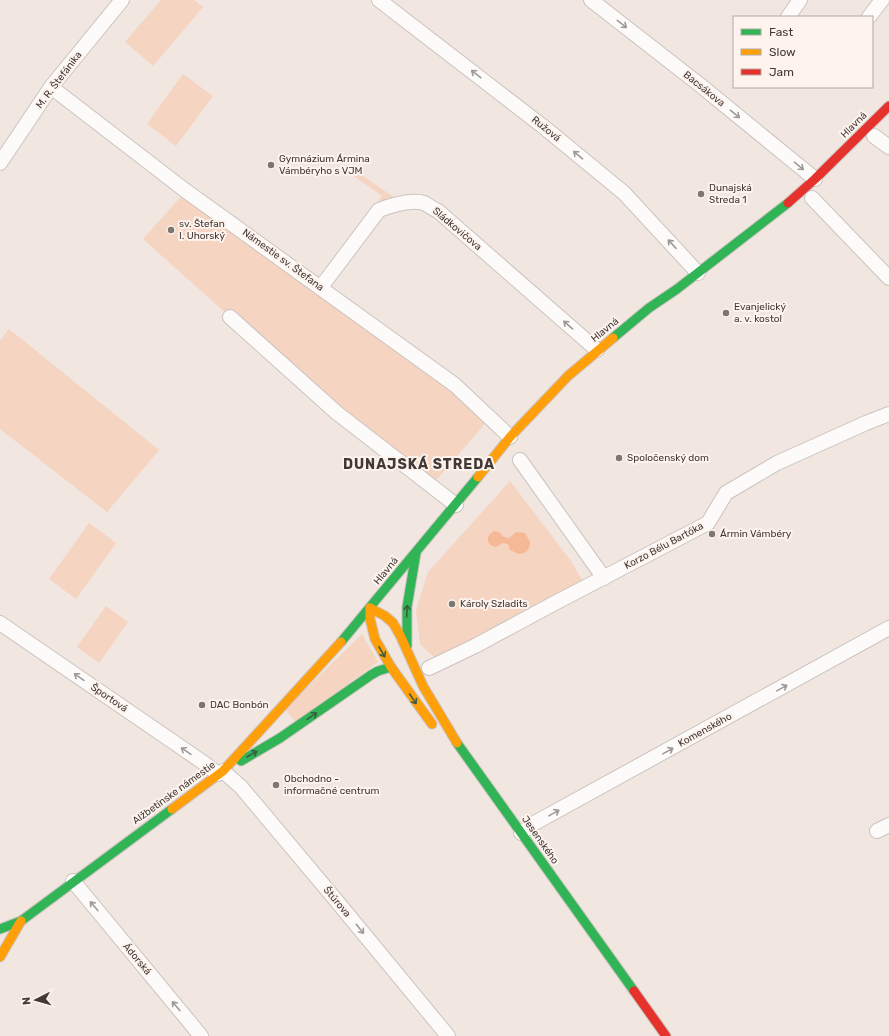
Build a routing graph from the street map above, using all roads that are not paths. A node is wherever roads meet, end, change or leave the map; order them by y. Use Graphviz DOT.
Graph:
graph roads {
  1 [pos="122,0"];
  2 [pos="379,0"];
  3 [pos="591,0"];
  4 [pos="800,0"];
  5 [pos="882,0"];
  6 [pos="789,16"];
  7 [pos="870,16"];
  8 [pos="51,87"];
  9 [pos="889,106"];
  10 [pos="874,136"];
  11 [pos="889,147"];
  12 [pos="0,163"];
  13 [pos="815,179"];
  14 [pos="812,198"];
  15 [pos="698,273"];
  16 [pos="889,278"];
  17 [pos="321,287"];
  18 [pos="230,317"];
  19 [pos="597,350"];
  20 [pos="889,414"];
  21 [pos="510,437"];
  22 [pos="520,460"];
  23 [pos="456,505"];
  24 [pos="416,551"];
  25 [pos="604,578"];
  26 [pos="370,608"];
  27 [pos="0,623"];
  28 [pos="889,628"];
  29 [pos="407,650"];
  30 [pos="391,667"];
  31 [pos="429,668"];
  32 [pos="462,751"];
  33 [pos="220,772"];
  34 [pos="521,833"];
  35 [pos="73,881"];
  36 [pos="21,921"];
  37 [pos="0,928"];
  38 [pos="0,957"];
  39 [pos="201,1036"];
  40 [pos="448,1036"];
  41 [pos="666,1036"];
  1 -- 8 [label="street, M. R. Štefánika"];
  15 -- 2 [label="street, Ružová, one-way"];
  3 -- 13 [label="street, Bacsákova, one-way"];
  4 -- 6 [label="street"];
  5 -- 7 [label="street"];
  8 -- 12 [label="street, M. R. Štefánika"];
  8 -- 17 [label="street, Námestie sv. Štefana"];
  9 -- 13 [label="main road, Hlavná"];
  10 -- 11 [label="street"];
  13 -- 15 [label="main road, Hlavná"];
  14 -- 16 [label="street"];
  15 -- 19 [label="main road, Hlavná"];
  19 -- 17 [label="street, Sládkovičova, one-way"];
  17 -- 21 [label="street, Námestie sv. Štefana"];
  18 -- 23 [label="street"];
  19 -- 21 [label="main road, Hlavná"];
  20 -- 25 [label="street, Korzo Bélu Bartóka"];
  21 -- 23 [label="main road, Hlavná"];
  22 -- 25 [label="street"];
  23 -- 24 [label="main road, Hlavná"];
  24 -- 26 [label="main road, Hlavná"];
  29 -- 24 [label="main road, one-way"];
  25 -- 31 [label="street, Korzo Bélu Bartóka"];
  26 -- 29 [label="main road, Jesenského"];
  26 -- 30 [label="main road, one-way"];
  26 -- 33 [label="main road, Alžbetínske námestie"];
  33 -- 27 [label="street, Športová, one-way"];
  34 -- 28 [label="street, Komenského, one-way"];
  29 -- 32 [label="main road, Jesenského"];
  30 -- 32 [label="main road, one-way"];
  33 -- 30 [label="main road, one-way"];
  32 -- 34 [label="main road, Jesenského"];
  33 -- 35 [label="main road, Alžbetínske námestie"];
  33 -- 40 [label="street, Štúrova, one-way"];
  34 -- 41 [label="main road, Jesenského"];
  35 -- 36 [label="main road, Alžbetínske námestie"];
  39 -- 35 [label="street, Ádorská, one-way"];
  36 -- 37 [label="main road"];
  36 -- 38 [label="main road"];
}
